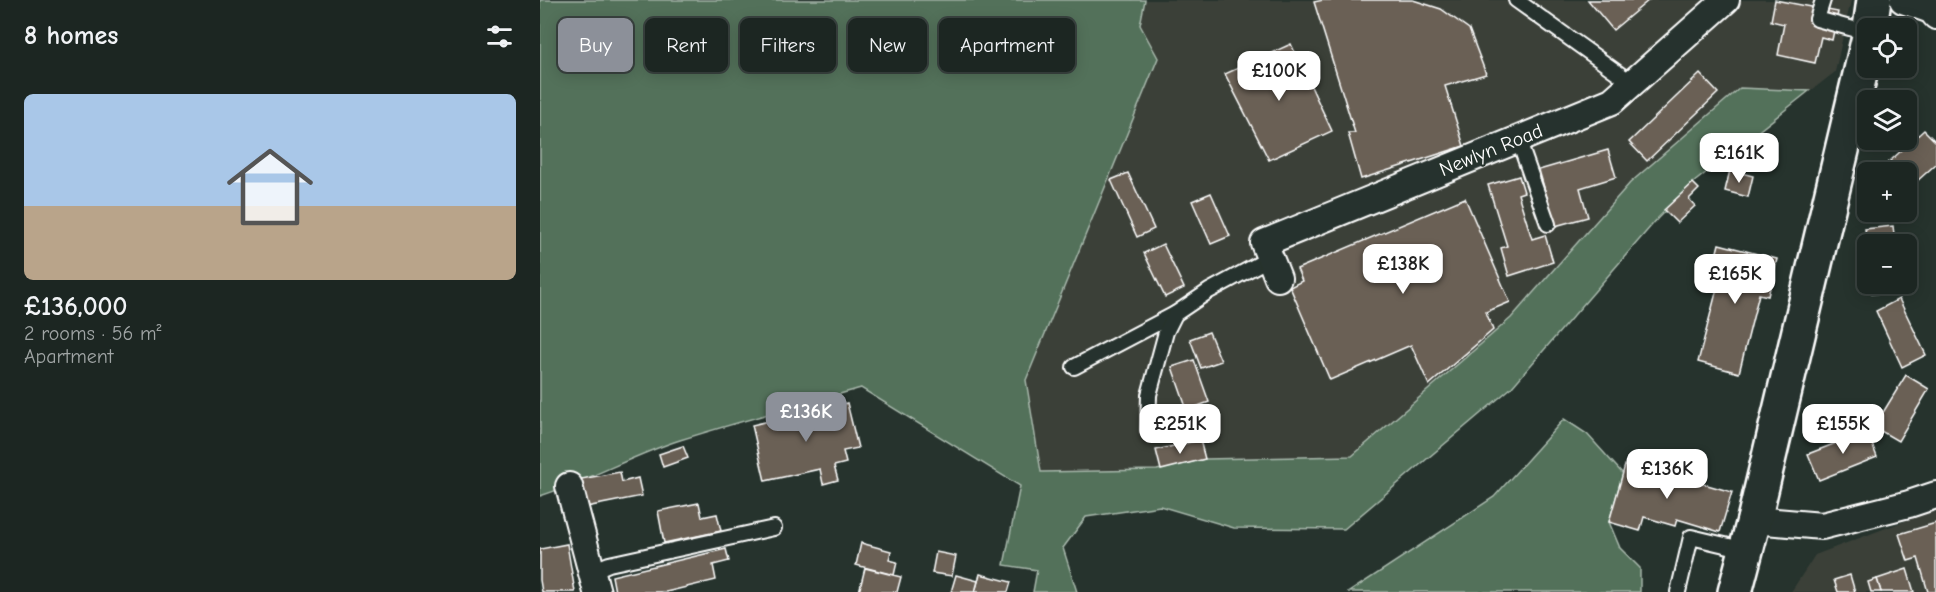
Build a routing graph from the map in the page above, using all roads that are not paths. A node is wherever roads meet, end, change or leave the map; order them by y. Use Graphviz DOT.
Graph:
graph roads {
  1 [pos="1516,0"];
  2 [pos="1726,0"];
  3 [pos="1823,0"];
  4 [pos="1874,0"];
  5 [pos="1904,0"];
  6 [pos="1936,16"];
  7 [pos="1871,18"];
  8 [pos="1857,30"];
  9 [pos="1859,78"];
  10 [pos="1632,83"];
  11 [pos="1518,139"];
  12 [pos="1548,224"];
  13 [pos="1274,268"];
  14 [pos="1175,315"];
  15 [pos="1074,367"];
  16 [pos="1148,430"];
  17 [pos="570,486"];
  18 [pos="1936,495"];
  19 [pos="774,528"];
  20 [pos="1750,535"];
  21 [pos="594,581"];
  22 [pos="1678,592"];
  23 [pos="1735,592"];
  1 -- 10 [label="lane"];
  2 -- 10 [label="street, Newlyn Road"];
  3 -- 8 [label="lane"];
  4 -- 7 [label="main road"];
  5 -- 6 [label="street"];
  9 -- 20 [label="main road"];
  10 -- 11 [label="street, Newlyn Road"];
  11 -- 12 [label="lane"];
  11 -- 13 [label="street, Newlyn Road"];
  13 -- 14 [label="lane"];
  14 -- 15 [label="lane"];
  14 -- 16 [label="lane"];
  17 -- 21 [label="street"];
  18 -- 20 [label="street"];
  19 -- 21 [label="lane"];
  20 -- 22 [label="lane"];
  20 -- 23 [label="main road"];
}
